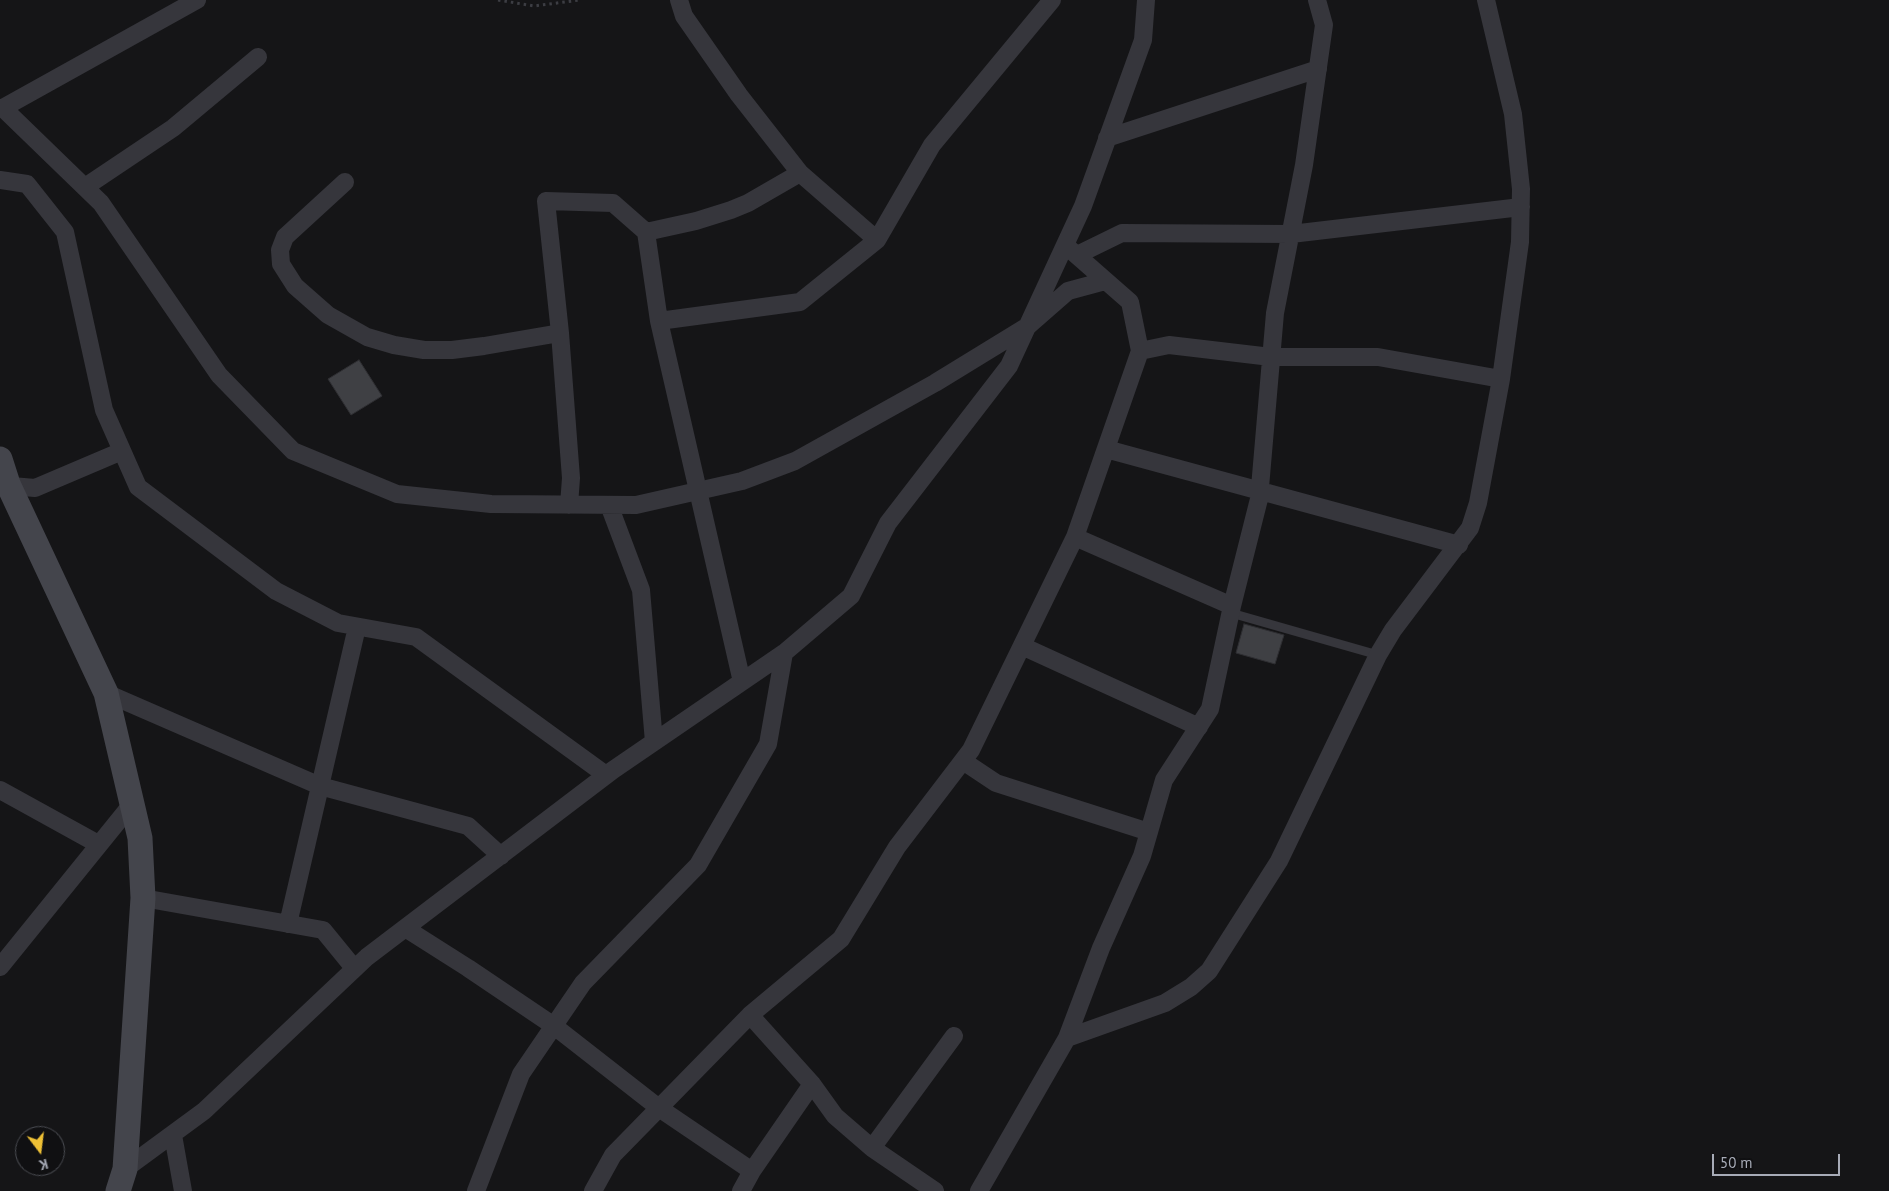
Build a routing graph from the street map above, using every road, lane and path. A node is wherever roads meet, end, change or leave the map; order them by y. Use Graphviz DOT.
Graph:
graph roads {
  1 [pos="197,0"];
  2 [pos="498,0"];
  3 [pos="580,0"];
  4 [pos="679,0"];
  5 [pos="1052,0"];
  6 [pos="1146,0"];
  7 [pos="1317,0"];
  8 [pos="1486,0"];
  9 [pos="258,57"];
  10 [pos="1318,69"];
  11 [pos="2,108"];
  12 [pos="1107,138"];
  13 [pos="800,173"];
  14 [pos="0,180"];
  15 [pos="345,182"];
  16 [pos="85,187"];
  17 [pos="1521,206"];
  18 [pos="646,232"];
  19 [pos="1291,234"];
  20 [pos="878,240"];
  21 [pos="1071,250"];
  22 [pos="1105,280"];
  23 [pos="658,321"];
  24 [pos="1028,326"];
  25 [pos="560,333"];
  26 [pos="1140,351"];
  27 [pos="1271,357"];
  28 [pos="1501,380"];
  29 [pos="1106,449"];
  30 [pos="122,451"];
  31 [pos="0,459"];
  32 [pos="4,485"];
  33 [pos="1260,490"];
  34 [pos="696,492"];
  35 [pos="569,505"];
  36 [pos="609,505"];
  37 [pos="1075,538"];
  38 [pos="1459,544"];
  39 [pos="1232,610"];
  40 [pos="357,626"];
  41 [pos="1022,646"];
  42 [pos="784,653"];
  43 [pos="1378,655"];
  44 [pos="742,682"];
  45 [pos="106,693"];
  46 [pos="1199,726"];
  47 [pos="654,742"];
  48 [pos="963,761"];
  49 [pos="606,775"];
  50 [pos="320,786"];
  51 [pos="0,790"];
  52 [pos="132,804"];
  53 [pos="1148,832"];
  54 [pos="98,844"];
  55 [pos="501,856"];
  56 [pos="143,898"];
  57 [pos="288,924"];
  58 [pos="405,928"];
  59 [pos="0,967"];
  60 [pos="354,968"];
  61 [pos="750,1015"];
  62 [pos="554,1026"];
  63 [pos="954,1036"];
  64 [pos="1066,1038"];
  65 [pos="812,1084"];
  66 [pos="659,1108"];
  67 [pos="172,1135"];
  68 [pos="872,1148"];
  69 [pos="752,1171"];
  70 [pos="121,1180"];
  71 [pos="183,1191"];
  72 [pos="476,1191"];
  73 [pos="593,1191"];
  74 [pos="741,1191"];
  75 [pos="935,1191"];
  76 [pos="979,1191"];
  1 -- 11 [label="street"];
  2 -- 3 [label="path"];
  4 -- 13 [label="street"];
  5 -- 20 [label="street"];
  6 -- 12 [label="street"];
  7 -- 10 [label="street"];
  8 -- 17 [label="street"];
  9 -- 16 [label="street"];
  10 -- 12 [label="street"];
  10 -- 19 [label="street"];
  11 -- 16 [label="street"];
  12 -- 21 [label="street"];
  13 -- 18 [label="street"];
  13 -- 20 [label="street"];
  14 -- 30 [label="street"];
  15 -- 25 [label="street"];
  16 -- 35 [label="street"];
  17 -- 19 [label="street"];
  17 -- 28 [label="street"];
  18 -- 23 [label="street"];
  18 -- 25 [label="street"];
  19 -- 21 [label="street"];
  19 -- 27 [label="street"];
  20 -- 23 [label="street"];
  21 -- 22 [label="street"];
  21 -- 24 [label="street"];
  22 -- 24 [label="street"];
  22 -- 26 [label="street"];
  23 -- 34 [label="street"];
  24 -- 34 [label="street"];
  24 -- 42 [label="street"];
  25 -- 35 [label="street"];
  26 -- 27 [label="street"];
  26 -- 29 [label="street"];
  27 -- 28 [label="street"];
  27 -- 33 [label="street"];
  28 -- 38 [label="street"];
  29 -- 33 [label="street"];
  29 -- 37 [label="street"];
  30 -- 32 [label="street"];
  30 -- 40 [label="street"];
  31 -- 32 [label="street"];
  32 -- 45 [label="street"];
  33 -- 38 [label="street"];
  33 -- 39 [label="street"];
  34 -- 36 [label="street"];
  34 -- 44 [label="street"];
  35 -- 36 [label="street"];
  36 -- 47 [label="street"];
  37 -- 39 [label="street"];
  37 -- 41 [label="street"];
  38 -- 43 [label="street"];
  39 -- 43 [label="lane"];
  39 -- 46 [label="street"];
  40 -- 49 [label="street"];
  40 -- 50 [label="street"];
  41 -- 46 [label="street"];
  41 -- 48 [label="street"];
  42 -- 44 [label="street"];
  42 -- 62 [label="street"];
  43 -- 64 [label="street"];
  44 -- 47 [label="street"];
  45 -- 50 [label="street"];
  45 -- 52 [label="street"];
  46 -- 53 [label="street"];
  47 -- 49 [label="street"];
  48 -- 53 [label="street"];
  48 -- 61 [label="street"];
  49 -- 55 [label="street"];
  50 -- 55 [label="street"];
  50 -- 57 [label="street"];
  51 -- 54 [label="street"];
  52 -- 54 [label="street"];
  52 -- 56 [label="street"];
  53 -- 64 [label="street"];
  54 -- 59 [label="street"];
  55 -- 58 [label="street"];
  56 -- 57 [label="street"];
  56 -- 70 [label="street"];
  57 -- 60 [label="street"];
  58 -- 60 [label="street"];
  58 -- 62 [label="street"];
  60 -- 67 [label="street"];
  61 -- 65 [label="street"];
  61 -- 66 [label="street"];
  62 -- 66 [label="street"];
  62 -- 72 [label="street"];
  63 -- 68 [label="street"];
  64 -- 76 [label="street"];
  65 -- 68 [label="street"];
  65 -- 69 [label="street"];
  66 -- 69 [label="street"];
  66 -- 73 [label="street"];
  67 -- 70 [label="street"];
  67 -- 71 [label="street"];
  68 -- 75 [label="street"];
  69 -- 74 [label="street"];
}
